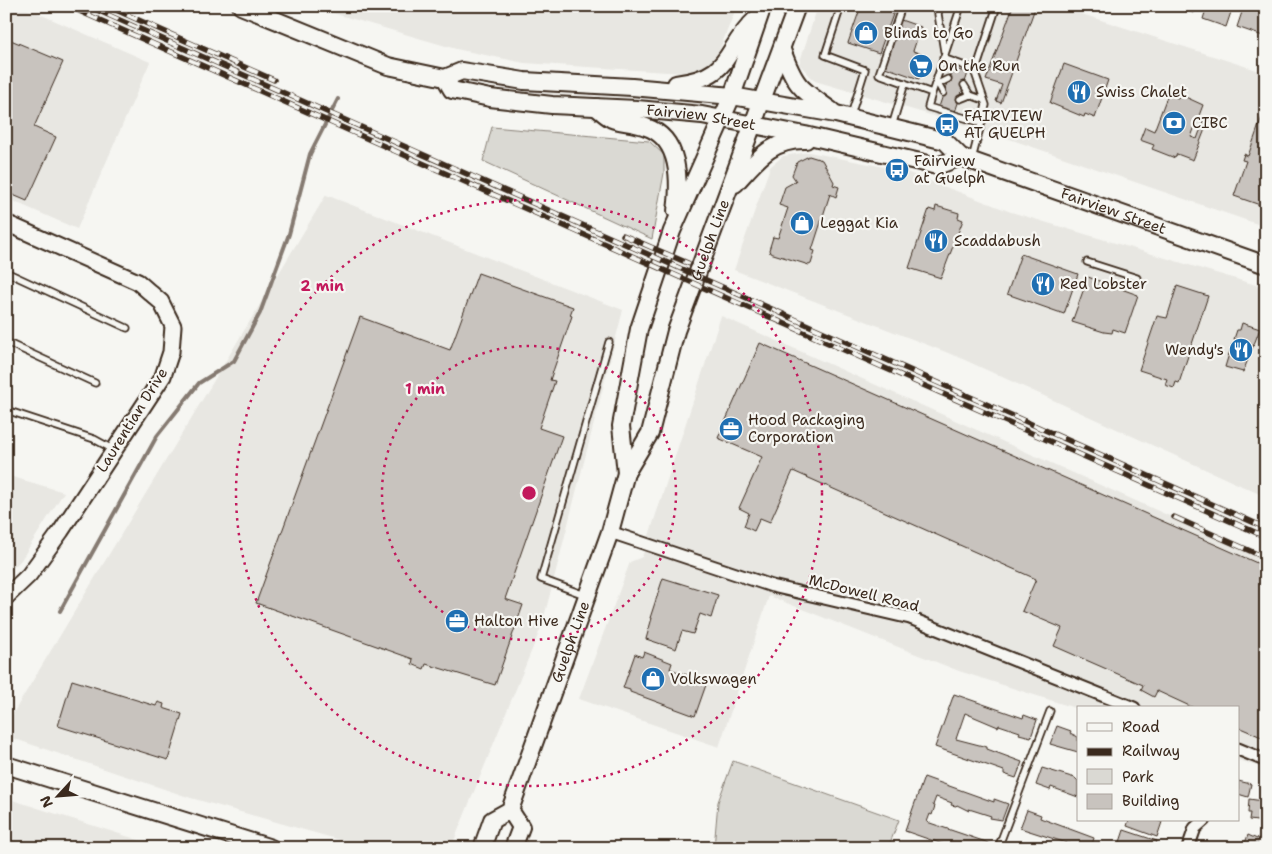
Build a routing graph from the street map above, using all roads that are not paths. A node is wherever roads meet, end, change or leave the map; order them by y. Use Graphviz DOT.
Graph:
graph roads {
  1 [pos="241,6"];
  2 [pos="797,6"];
  3 [pos="842,6"];
  4 [pos="902,6"];
  5 [pos="909,6"];
  6 [pos="940,6"];
  7 [pos="961,6"];
  8 [pos="997,6"];
  9 [pos="761,12"];
  10 [pos="900,14"];
  11 [pos="782,50"];
  12 [pos="944,56"];
  13 [pos="976,70"];
  14 [pos="445,78"];
  15 [pos="948,80"];
  16 [pos="905,83"];
  17 [pos="937,83"];
  18 [pos="964,85"];
  19 [pos="662,89"];
  20 [pos="932,93"];
  21 [pos="943,93"];
  22 [pos="970,95"];
  23 [pos="732,96"];
  24 [pos="960,99"];
  25 [pos="984,100"];
  26 [pos="762,102"];
  27 [pos="596,107"];
  28 [pos="843,115"];
  29 [pos="722,119"];
  30 [pos="982,123"];
  31 [pos="753,124"];
  32 [pos="891,128"];
  33 [pos="823,139"];
  34 [pos="966,159"];
  35 [pos="730,189"];
  36 [pos="6,223"];
  37 [pos="672,231"];
  38 [pos="1087,262"];
  39 [pos="1266,265"];
  40 [pos="6,272"];
  41 [pos="1137,278"];
  42 [pos="127,328"];
  43 [pos="6,342"];
  44 [pos="609,342"];
  45 [pos="94,383"];
  46 [pos="6,410"];
  47 [pos="114,450"];
  48 [pos="626,473"];
  49 [pos="610,532"];
  50 [pos="587,596"];
  51 [pos="6,597"];
  52 [pos="1129,706"];
  53 [pos="1050,711"];
  54 [pos="1240,750"];
  55 [pos="1262,759"];
  56 [pos="6,765"];
  57 [pos="510,810"];
  58 [pos="492,820"];
  59 [pos="1202,822"];
  60 [pos="271,848"];
  61 [pos="473,848"];
  62 [pos="482,848"];
  63 [pos="513,848"];
  64 [pos="998,848"];
  65 [pos="1188,848"];
  1 -- 14 [label="main road, Fairview Street"];
  2 -- 11 [label="main road, Guelph Line"];
  3 -- 28 [label="lane"];
  4 -- 10 [label="lane"];
  5 -- 10 [label="lane"];
  6 -- 12 [label="lane"];
  7 -- 12 [label="lane"];
  8 -- 13 [label="lane"];
  9 -- 19 [label="main road"];
  9 -- 23 [label="main road, Guelph Line"];
  10 -- 16 [label="lane"];
  11 -- 26 [label="main road, Guelph Line"];
  11 -- 28 [label="main road"];
  12 -- 13 [label="lane"];
  12 -- 17 [label="lane"];
  13 -- 25 [label="lane"];
  14 -- 19 [label="main road, Fairview Street"];
  14 -- 27 [label="main road, Fairview Street"];
  15 -- 17 [label="lane"];
  16 -- 20 [label="lane"];
  16 -- 32 [label="lane"];
  17 -- 20 [label="lane"];
  17 -- 21 [label="lane"];
  18 -- 22 [label="lane"];
  19 -- 23 [label="main road, Fairview Street"];
  20 -- 30 [label="lane"];
  22 -- 24 [label="lane"];
  22 -- 25 [label="lane"];
  23 -- 26 [label="main road, Fairview Street"];
  23 -- 29 [label="main road, Guelph Line"];
  25 -- 30 [label="lane"];
  26 -- 28 [label="main road, Fairview Street"];
  26 -- 31 [label="main road, Guelph Line"];
  27 -- 29 [label="main road, Fairview Street"];
  27 -- 37 [label="main road"];
  28 -- 32 [label="main road, Fairview Street"];
  29 -- 31 [label="main road, Fairview Street"];
  29 -- 37 [label="main road, Guelph Line"];
  30 -- 34 [label="lane"];
  31 -- 33 [label="main road, Fairview Street"];
  31 -- 35 [label="main road, Guelph Line"];
  32 -- 34 [label="main road, Fairview Street"];
  33 -- 34 [label="main road, Fairview Street"];
  33 -- 35 [label="main road"];
  34 -- 39 [label="main road, Fairview Street"];
  35 -- 48 [label="main road, Guelph Line"];
  36 -- 47 [label="street, Laurentian Drive"];
  37 -- 48 [label="main road, Guelph Line"];
  38 -- 41 [label="lane"];
  40 -- 42 [label="lane"];
  43 -- 45 [label="lane"];
  44 -- 50 [label="lane"];
  46 -- 47 [label="lane"];
  47 -- 51 [label="street, Laurentian Drive"];
  48 -- 49 [label="main road, Guelph Line"];
  49 -- 50 [label="main road, Guelph Line"];
  49 -- 52 [label="street, McDowell Road"];
  50 -- 57 [label="main road, Guelph Line"];
  53 -- 64 [label="lane"];
  54 -- 55 [label="street"];
  56 -- 60 [label="main road"];
  57 -- 58 [label="main road"];
  57 -- 63 [label="main road"];
  58 -- 61 [label="main road"];
  58 -- 62 [label="main road"];
  59 -- 65 [label="street"];
}
